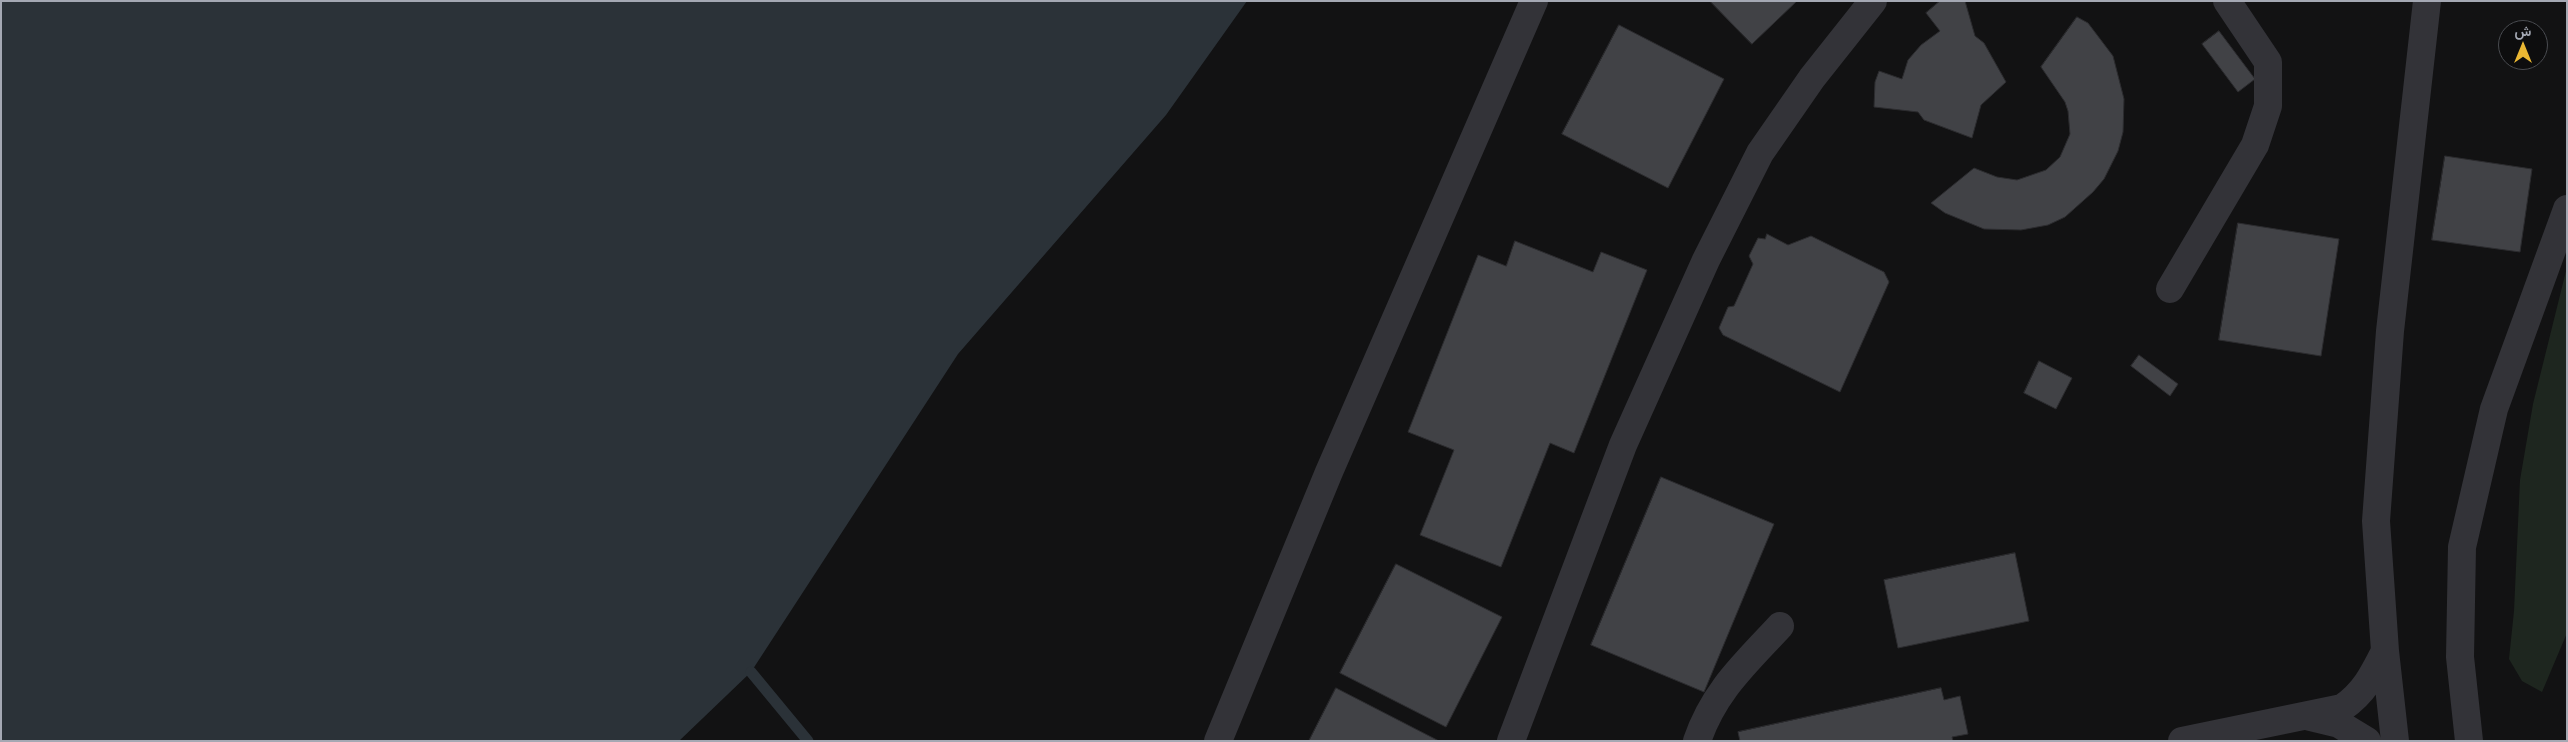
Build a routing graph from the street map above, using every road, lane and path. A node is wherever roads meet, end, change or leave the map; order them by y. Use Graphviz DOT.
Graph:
graph roads {
  1 [pos="1534,1"];
  2 [pos="1873,1"];
  3 [pos="2226,1"];
  4 [pos="2427,1"];
  5 [pos="2567,209"];
  6 [pos="2170,289"];
  7 [pos="1780,626"];
  8 [pos="2385,651"];
  9 [pos="2308,717"];
  10 [pos="1218,741"];
  11 [pos="1511,741"];
  12 [pos="1697,741"];
  13 [pos="2182,741"];
  14 [pos="2366,741"];
  15 [pos="2394,741"];
  16 [pos="2469,741"];
  1 -- 10 [label="street"];
  2 -- 11 [label="street"];
  3 -- 6 [label="street"];
  4 -- 8 [label="street"];
  5 -- 16 [label="street"];
  7 -- 12 [label="street"];
  8 -- 9 [label="street"];
  8 -- 15 [label="street"];
  9 -- 13 [label="street"];
  9 -- 14 [label="street"];
}
